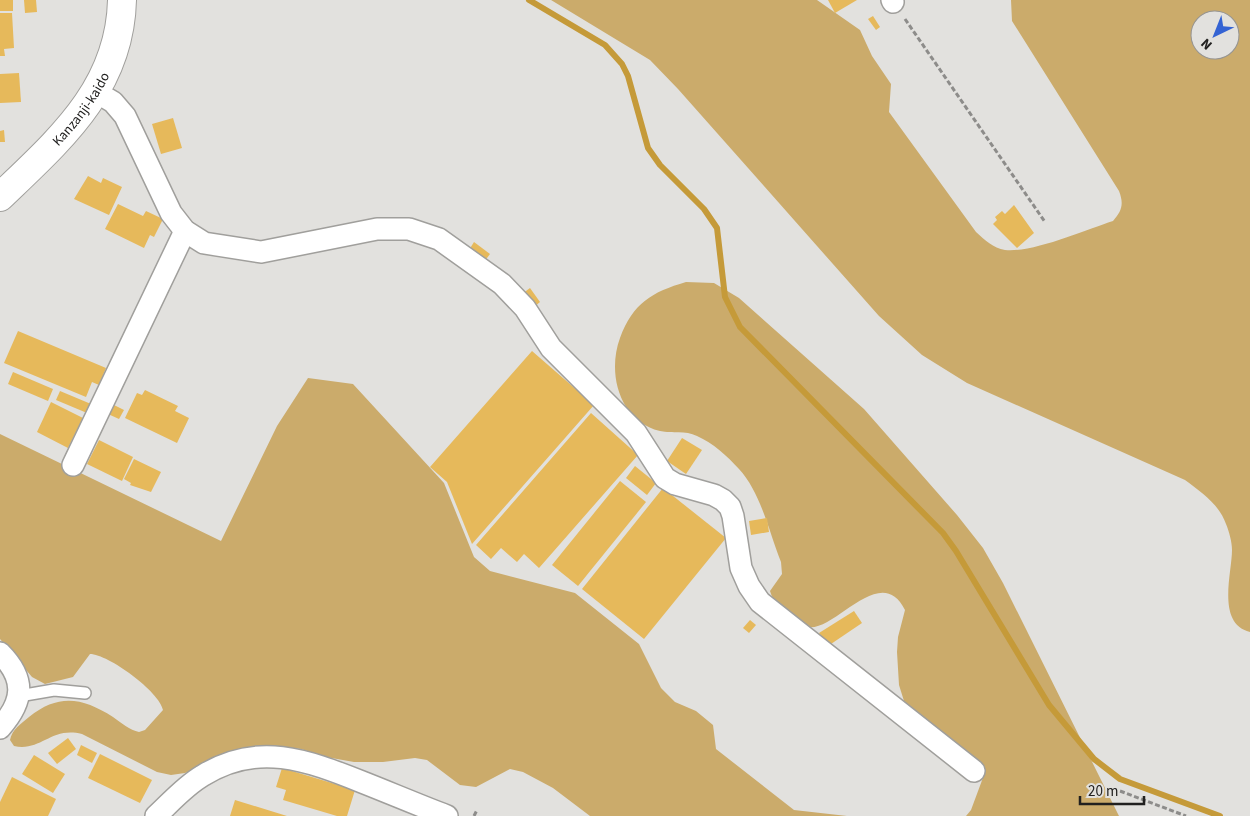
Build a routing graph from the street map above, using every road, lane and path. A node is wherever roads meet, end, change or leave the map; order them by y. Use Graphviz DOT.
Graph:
graph roads {
  1 [pos="122,0"];
  2 [pos="893,1"];
  3 [pos="96,92"];
  4 [pos="0,195"];
  5 [pos="1045,222"];
  6 [pos="185,231"];
  7 [pos="73,466"];
  8 [pos="0,653"];
  9 [pos="85,693"];
  10 [pos="19,696"];
  11 [pos="0,728"];
  12 [pos="974,770"];
  13 [pos="1120,792"];
  14 [pos="477,810"];
  15 [pos="156,816"];
  16 [pos="447,816"];
  17 [pos="474,816"];
  18 [pos="1186,816"];
  1 -- 3 [label="main road, Kanzanji-kaido"];
  2 -- 5 [label="path"];
  3 -- 4 [label="main road, Kanzanji-kaido"];
  3 -- 6 [label="street"];
  6 -- 7 [label="street"];
  6 -- 12 [label="street"];
  8 -- 10 [label="street"];
  9 -- 10 [label="lane"];
  10 -- 11 [label="street"];
  13 -- 18 [label="path"];
  14 -- 17 [label="path"];
  15 -- 16 [label="street"];
}
